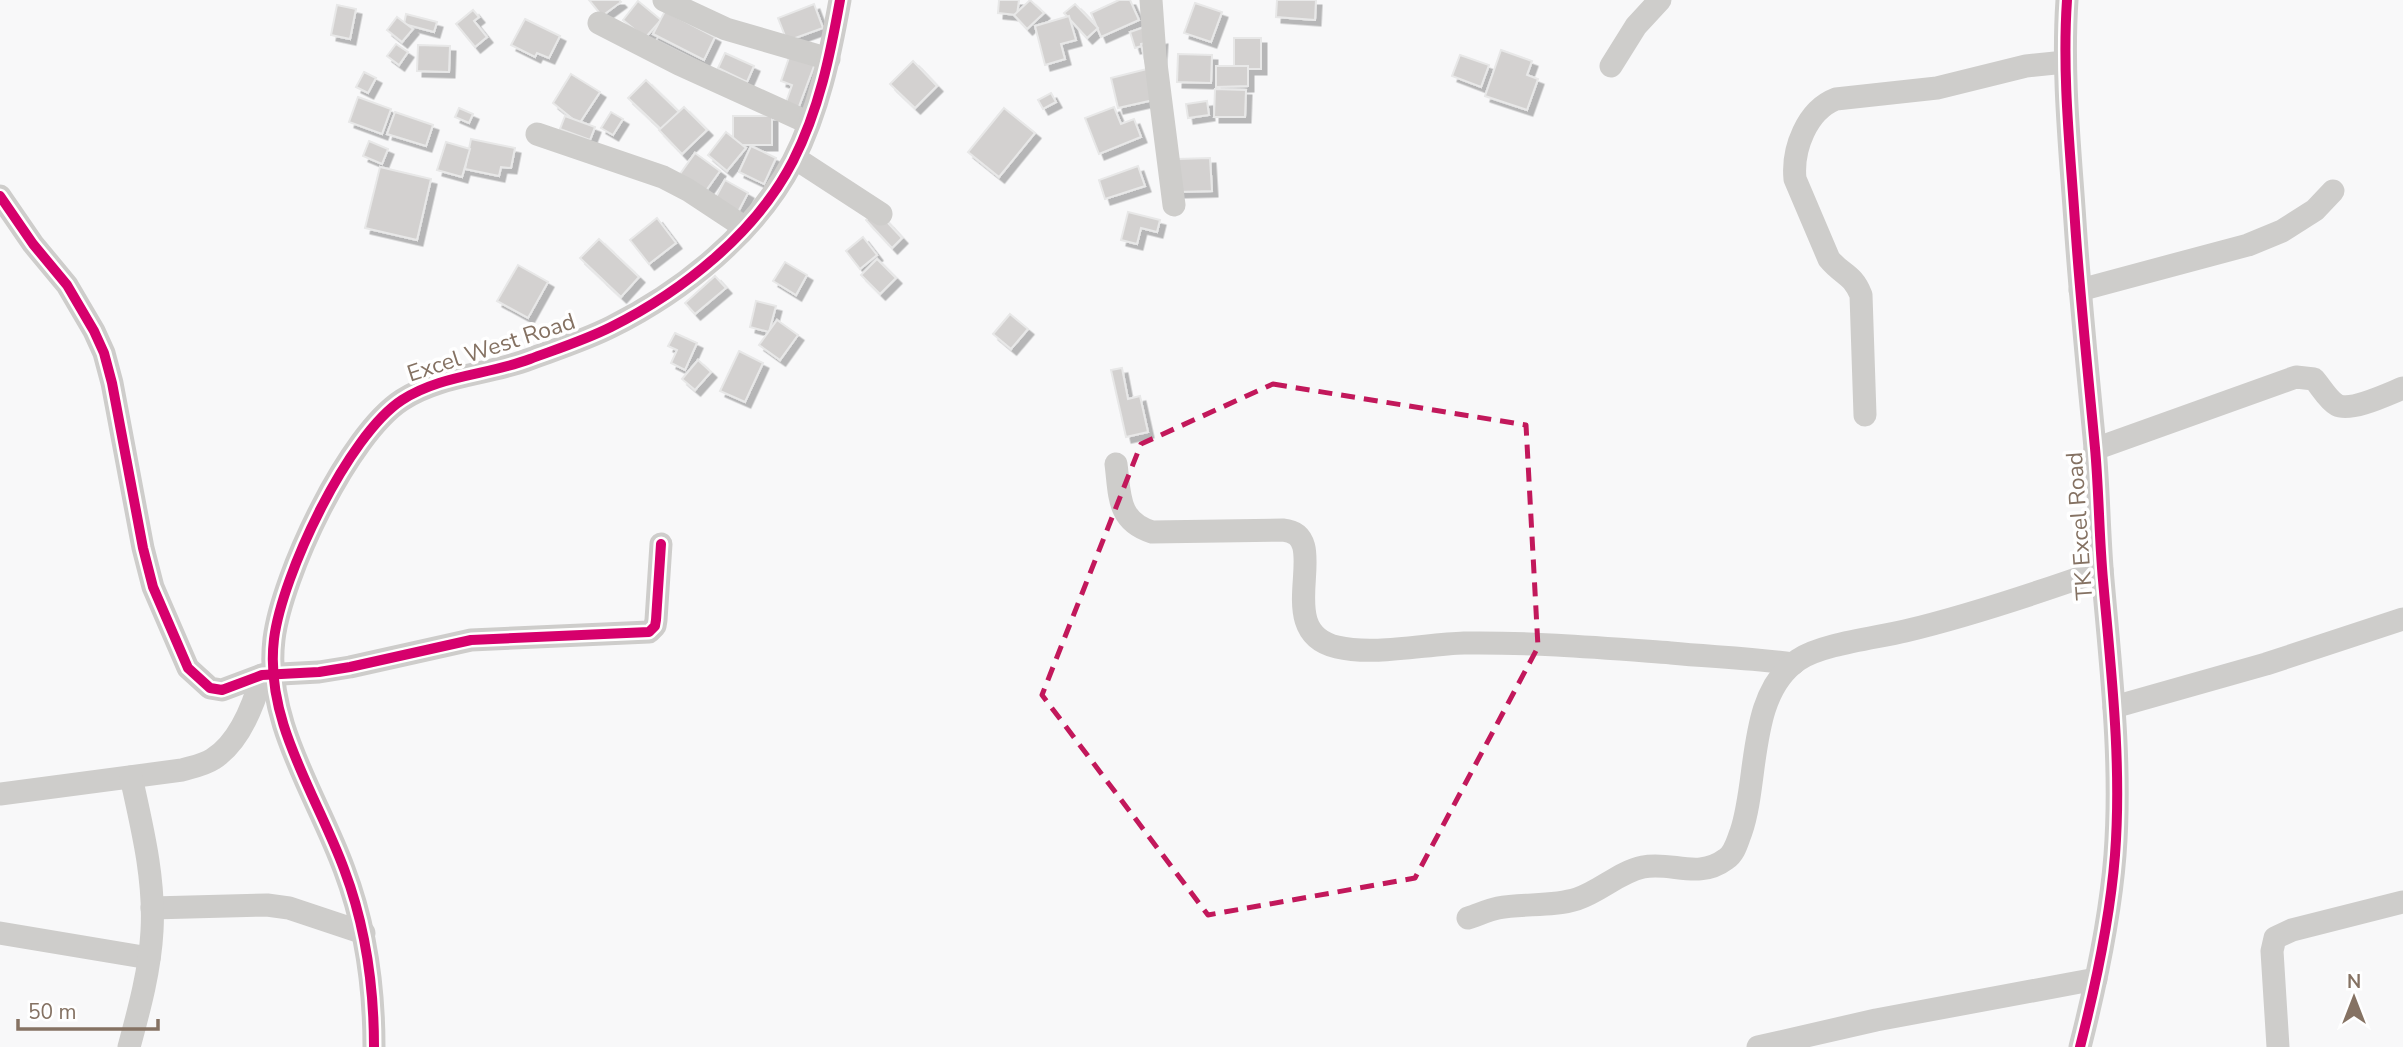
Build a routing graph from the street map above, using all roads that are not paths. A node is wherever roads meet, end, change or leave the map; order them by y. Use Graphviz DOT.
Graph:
graph roads {
  1 [pos="664,0"];
  2 [pos="840,0"];
  3 [pos="1151,0"];
  4 [pos="1660,0"];
  5 [pos="2067,0"];
  6 [pos="599,23"];
  7 [pos="829,59"];
  8 [pos="2065,62"];
  9 [pos="1611,66"];
  10 [pos="809,123"];
  11 [pos="537,134"];
  12 [pos="794,158"];
  13 [pos="2333,191"];
  14 [pos="0,197"];
  15 [pos="1174,205"];
  16 [pos="881,214"];
  17 [pos="744,228"];
  18 [pos="2080,290"];
  19 [pos="2403,388"];
  20 [pos="1865,415"];
  21 [pos="2095,449"];
  22 [pos="1116,464"];
  23 [pos="661,544"];
  24 [pos="2102,570"];
  25 [pos="2403,620"];
  26 [pos="1793,664"];
  27 [pos="267,674"];
  28 [pos="2114,707"];
  29 [pos="131,777"];
  30 [pos="0,794"];
  31 [pos="2403,902"];
  32 [pos="152,908"];
  33 [pos="1468,918"];
  34 [pos="0,933"];
  35 [pos="364,933"];
  36 [pos="149,958"];
  37 [pos="2096,979"];
  38 [pos="129,1047"];
  39 [pos="374,1047"];
  40 [pos="1758,1047"];
  41 [pos="2080,1047"];
  42 [pos="2278,1047"];
  1 -- 7 [label="street"];
  2 -- 7 [label="street, Excel West Road"];
  3 -- 15 [label="street"];
  4 -- 9 [label="street"];
  5 -- 8 [label="street, TK Excel Road"];
  6 -- 10 [label="street"];
  7 -- 10 [label="street, Excel West Road"];
  8 -- 18 [label="street, TK Excel Road"];
  8 -- 20 [label="street"];
  10 -- 12 [label="street, Excel West Road"];
  11 -- 17 [label="street"];
  12 -- 16 [label="street"];
  12 -- 17 [label="street, Excel West Road"];
  13 -- 18 [label="street"];
  14 -- 27 [label="street"];
  17 -- 27 [label="street, Excel West Road"];
  18 -- 21 [label="street, TK Excel Road"];
  19 -- 21 [label="street"];
  21 -- 24 [label="street, TK Excel Road"];
  22 -- 26 [label="street"];
  23 -- 27 [label="street"];
  24 -- 26 [label="street"];
  24 -- 28 [label="street, TK Excel Road"];
  25 -- 28 [label="street"];
  26 -- 33 [label="street"];
  27 -- 29 [label="street"];
  27 -- 35 [label="street, Excel West Road"];
  28 -- 37 [label="street, TK Excel Road"];
  29 -- 30 [label="street"];
  29 -- 32 [label="street"];
  31 -- 42 [label="street"];
  32 -- 35 [label="street"];
  32 -- 36 [label="street"];
  34 -- 36 [label="street"];
  35 -- 39 [label="street, Excel West Road"];
  36 -- 38 [label="street"];
  37 -- 40 [label="street"];
  37 -- 41 [label="street, TK Excel Road"];
}
